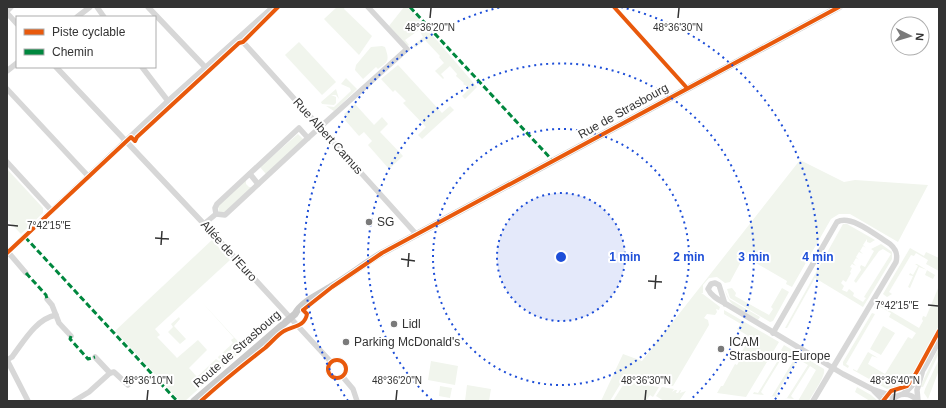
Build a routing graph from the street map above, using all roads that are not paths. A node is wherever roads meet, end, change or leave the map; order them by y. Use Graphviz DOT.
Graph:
graph roads {
  1 [pos="12,7"];
  2 [pos="90,7"];
  3 [pos="97,7"];
  4 [pos="148,7"];
  5 [pos="273,7"];
  6 [pos="368,7"];
  7 [pos="839,7"];
  8 [pos="7,12"];
  9 [pos="78,16"];
  10 [pos="103,16"];
  11 [pos="16,23"];
  12 [pos="239,39"];
  13 [pos="16,64"];
  14 [pos="57,68"];
  15 [pos="143,68"];
  16 [pos="205,68"];
  17 [pos="7,71"];
  18 [pos="7,89"];
  19 [pos="168,102"];
  20 [pos="320,127"];
  21 [pos="308,138"];
  22 [pos="127,141"];
  23 [pos="7,162"];
  24 [pos="250,174"];
  25 [pos="89,177"];
  26 [pos="258,184"];
  27 [pos="52,212"];
  28 [pos="216,214"];
  29 [pos="204,224"];
  30 [pos="417,235"];
  31 [pos="7,253"];
  32 [pos="26,273"];
  33 [pos="47,299"];
  34 [pos="725,304"];
  35 [pos="56,315"];
  36 [pos="292,316"];
  37 [pos="773,333"];
  38 [pos="71,336"];
  39 [pos="939,341"];
  40 [pos="95,357"];
  41 [pos="7,360"];
  42 [pos="331,362"];
  43 [pos="833,368"];
  44 [pos="923,369"];
  45 [pos="110,373"];
  46 [pos="342,376"];
  47 [pos="128,385"];
  48 [pos="872,389"];
  49 [pos="903,394"];
  50 [pos="893,399"];
  51 [pos="28,401"];
  52 [pos="74,401"];
  53 [pos="194,401"];
  54 [pos="357,401"];
  55 [pos="813,401"];
  56 [pos="884,401"];
  57 [pos="918,401"];
  1 -- 8 [label="street"];
  2 -- 9 [label="street"];
  3 -- 10 [label="street"];
  4 -- 16 [label="street"];
  5 -- 12 [label="street"];
  6 -- 20 [label="street"];
  7 -- 30 [label="main road, Rue de Strasbourg"];
  8 -- 11 [label="street"];
  12 -- 16 [label="street"];
  12 -- 20 [label="street, Rue Albert Camus"];
  13 -- 17 [label="street"];
  14 -- 22 [label="street, Allée de l'Euro"];
  15 -- 19 [label="street"];
  16 -- 19 [label="street"];
  18 -- 25 [label="street"];
  19 -- 22 [label="street"];
  20 -- 21 [label="street"];
  20 -- 30 [label="street, Rue Albert Camus"];
  21 -- 24 [label="street"];
  21 -- 26 [label="street"];
  22 -- 25 [label="street"];
  22 -- 29 [label="street, Allée de l'Euro"];
  23 -- 27 [label="street"];
  24 -- 26 [label="street"];
  24 -- 28 [label="street"];
  25 -- 27 [label="street"];
  26 -- 28 [label="street"];
  27 -- 31 [label="street"];
  28 -- 29 [label="street"];
  29 -- 36 [label="street, Allée de l'Euro"];
  30 -- 36 [label="main road, Route de Strasbourg"];
  31 -- 32 [label="street"];
  33 -- 35 [label="street"];
  34 -- 37 [label="street"];
  35 -- 38 [label="street"];
  35 -- 41 [label="street"];
  36 -- 42 [label="street, Allée de l'Euro"];
  36 -- 53 [label="main road, Route de Strasbourg"];
  37 -- 43 [label="street"];
  37 -- 43 [label="street"];
  39 -- 44 [label="street"];
  40 -- 45 [label="street"];
  41 -- 51 [label="street"];
  42 -- 46 [label="street, Allée de l'Euro"];
  42 -- 46 [label="street, Allée de l'Euro"];
  43 -- 48 [label="street"];
  43 -- 55 [label="street"];
  44 -- 49 [label="street"];
  44 -- 57 [label="street"];
  45 -- 47 [label="street"];
  45 -- 52 [label="street"];
  46 -- 54 [label="street, Allée de l'Euro"];
  48 -- 50 [label="street"];
  48 -- 56 [label="street"];
  49 -- 50 [label="street"];
  49 -- 57 [label="street"];
}
